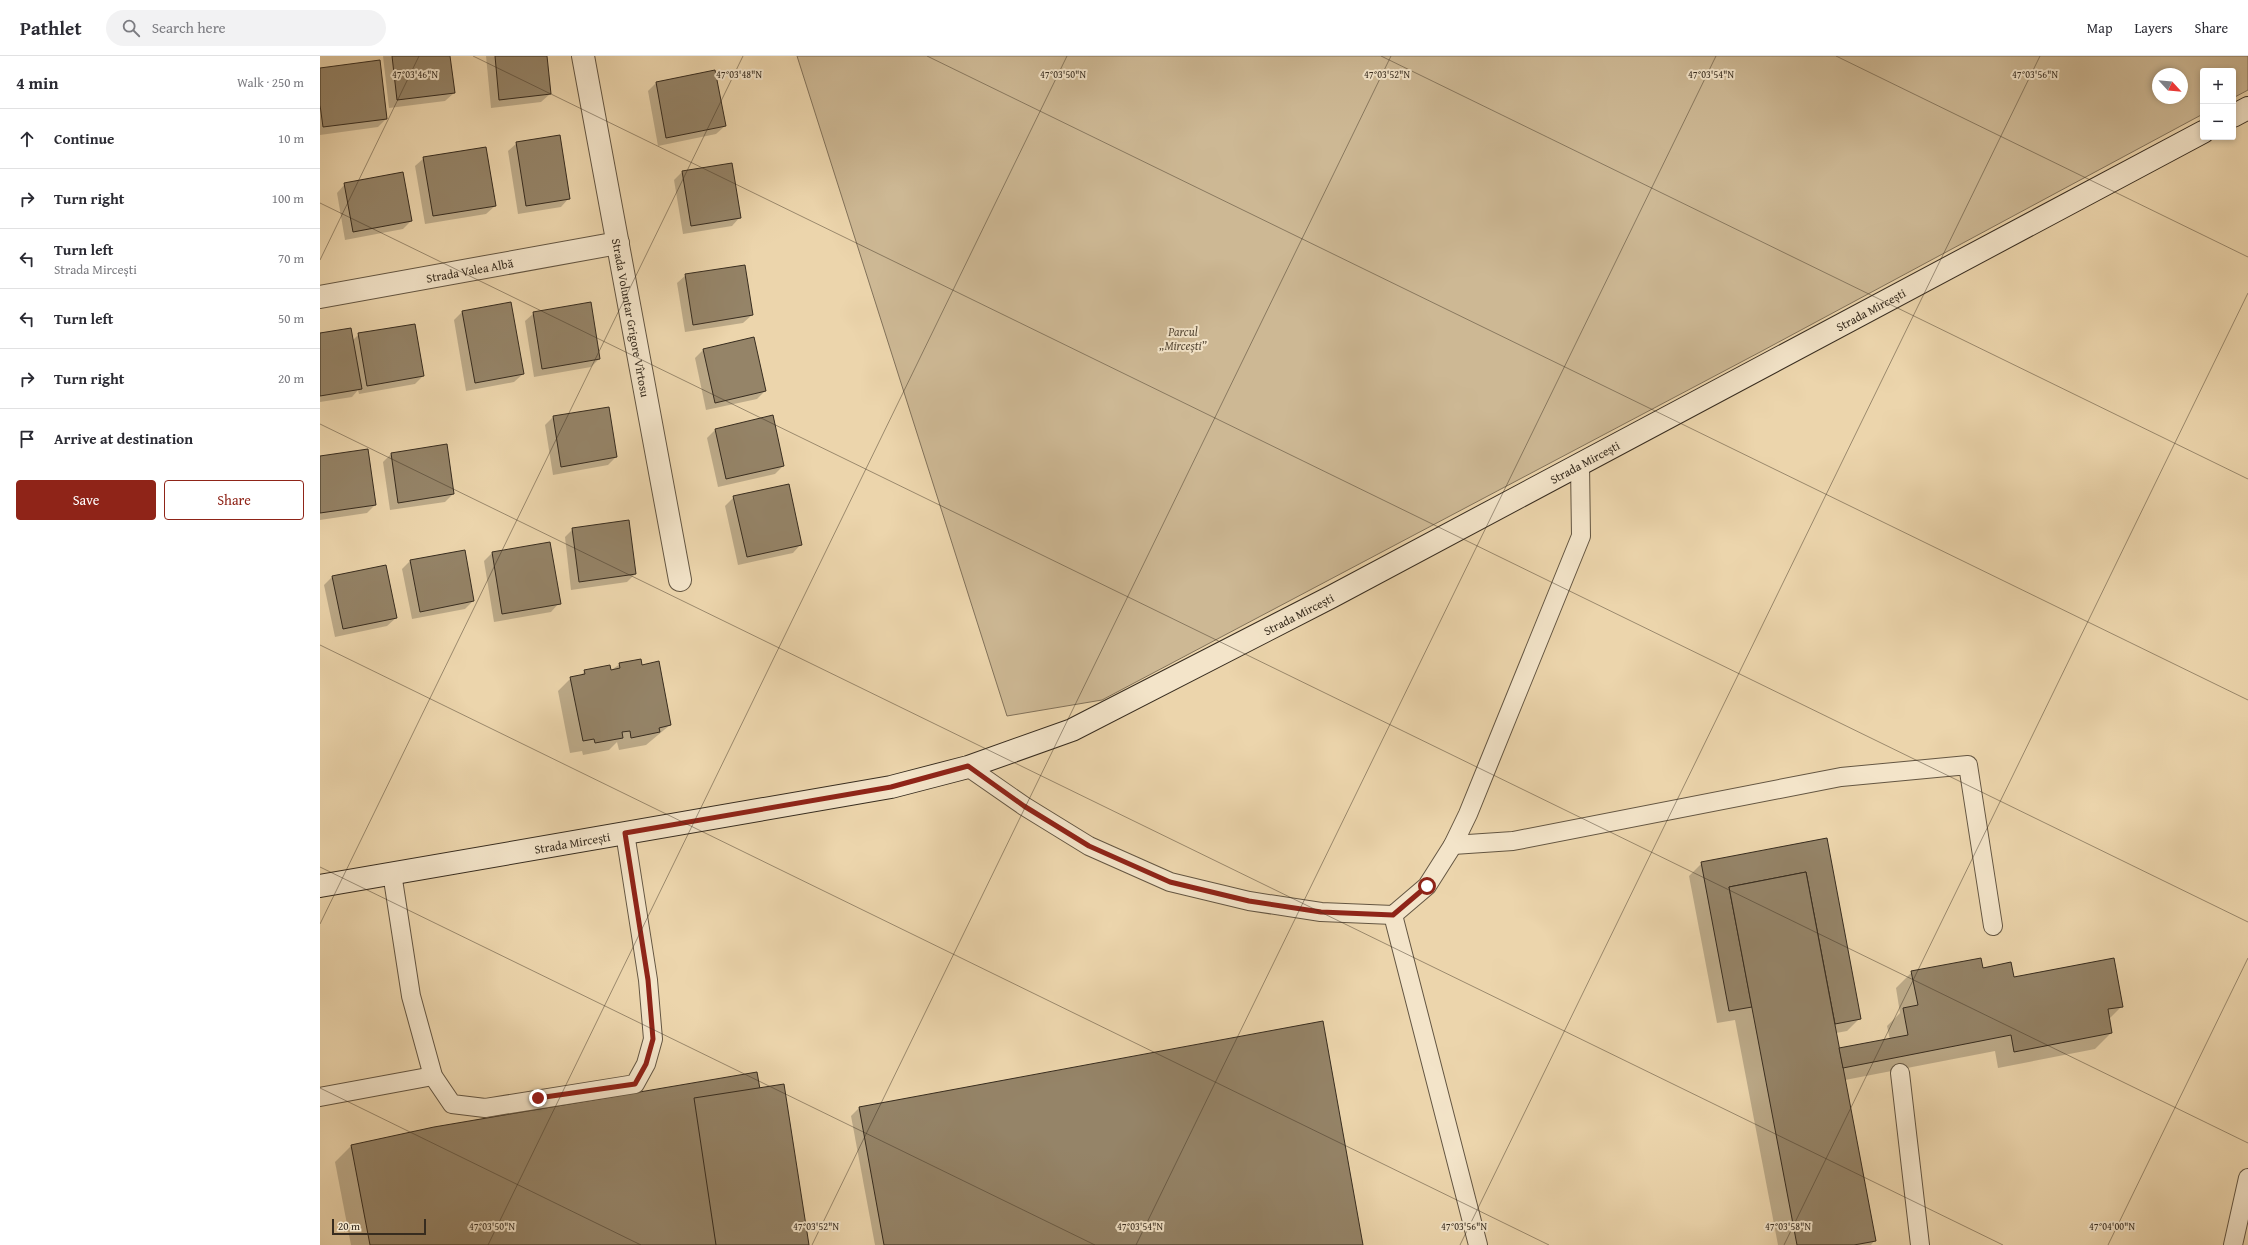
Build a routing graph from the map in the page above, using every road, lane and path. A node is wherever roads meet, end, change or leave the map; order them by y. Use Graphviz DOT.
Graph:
graph roads {
  1 [pos="584,56"];
  2 [pos="2248,108"];
  3 [pos="2236,114"];
  4 [pos="2200,134"];
  5 [pos="618,243"];
  6 [pos="320,297"];
  7 [pos="1580,464"];
  8 [pos="680,580"];
  9 [pos="968,766"];
  10 [pos="625,833"];
  11 [pos="1453,845"];
  12 [pos="392,873"];
  13 [pos="320,886"];
  14 [pos="1393,915"];
  15 [pos="1993,926"];
  16 [pos="1900,1073"];
  17 [pos="433,1076"];
  18 [pos="320,1097"];
  19 [pos="2248,1178"];
  20 [pos="1478,1245"];
  21 [pos="1920,1245"];
  22 [pos="2233,1245"];
  1 -- 5 [label="main road, Strada Voluntar Grigore Vîrtosu"];
  2 -- 3 [label="main road"];
  4 -- 7 [label="main road, Strada Mircești"];
  5 -- 6 [label="main road, Strada Valea Albă"];
  5 -- 8 [label="main road, Strada Voluntar Grigore Vîrtosu"];
  7 -- 9 [label="main road, Strada Mircești"];
  7 -- 11 [label="lane"];
  9 -- 10 [label="main road, Strada Mircești"];
  9 -- 14 [label="lane"];
  10 -- 12 [label="main road, Strada Mircești"];
  10 -- 17 [label="lane"];
  11 -- 14 [label="lane"];
  11 -- 15 [label="lane"];
  12 -- 13 [label="main road, Strada Mircești"];
  12 -- 17 [label="lane"];
  14 -- 20 [label="lane"];
  16 -- 21 [label="lane"];
  17 -- 18 [label="lane"];
  19 -- 22 [label="lane"];
}
